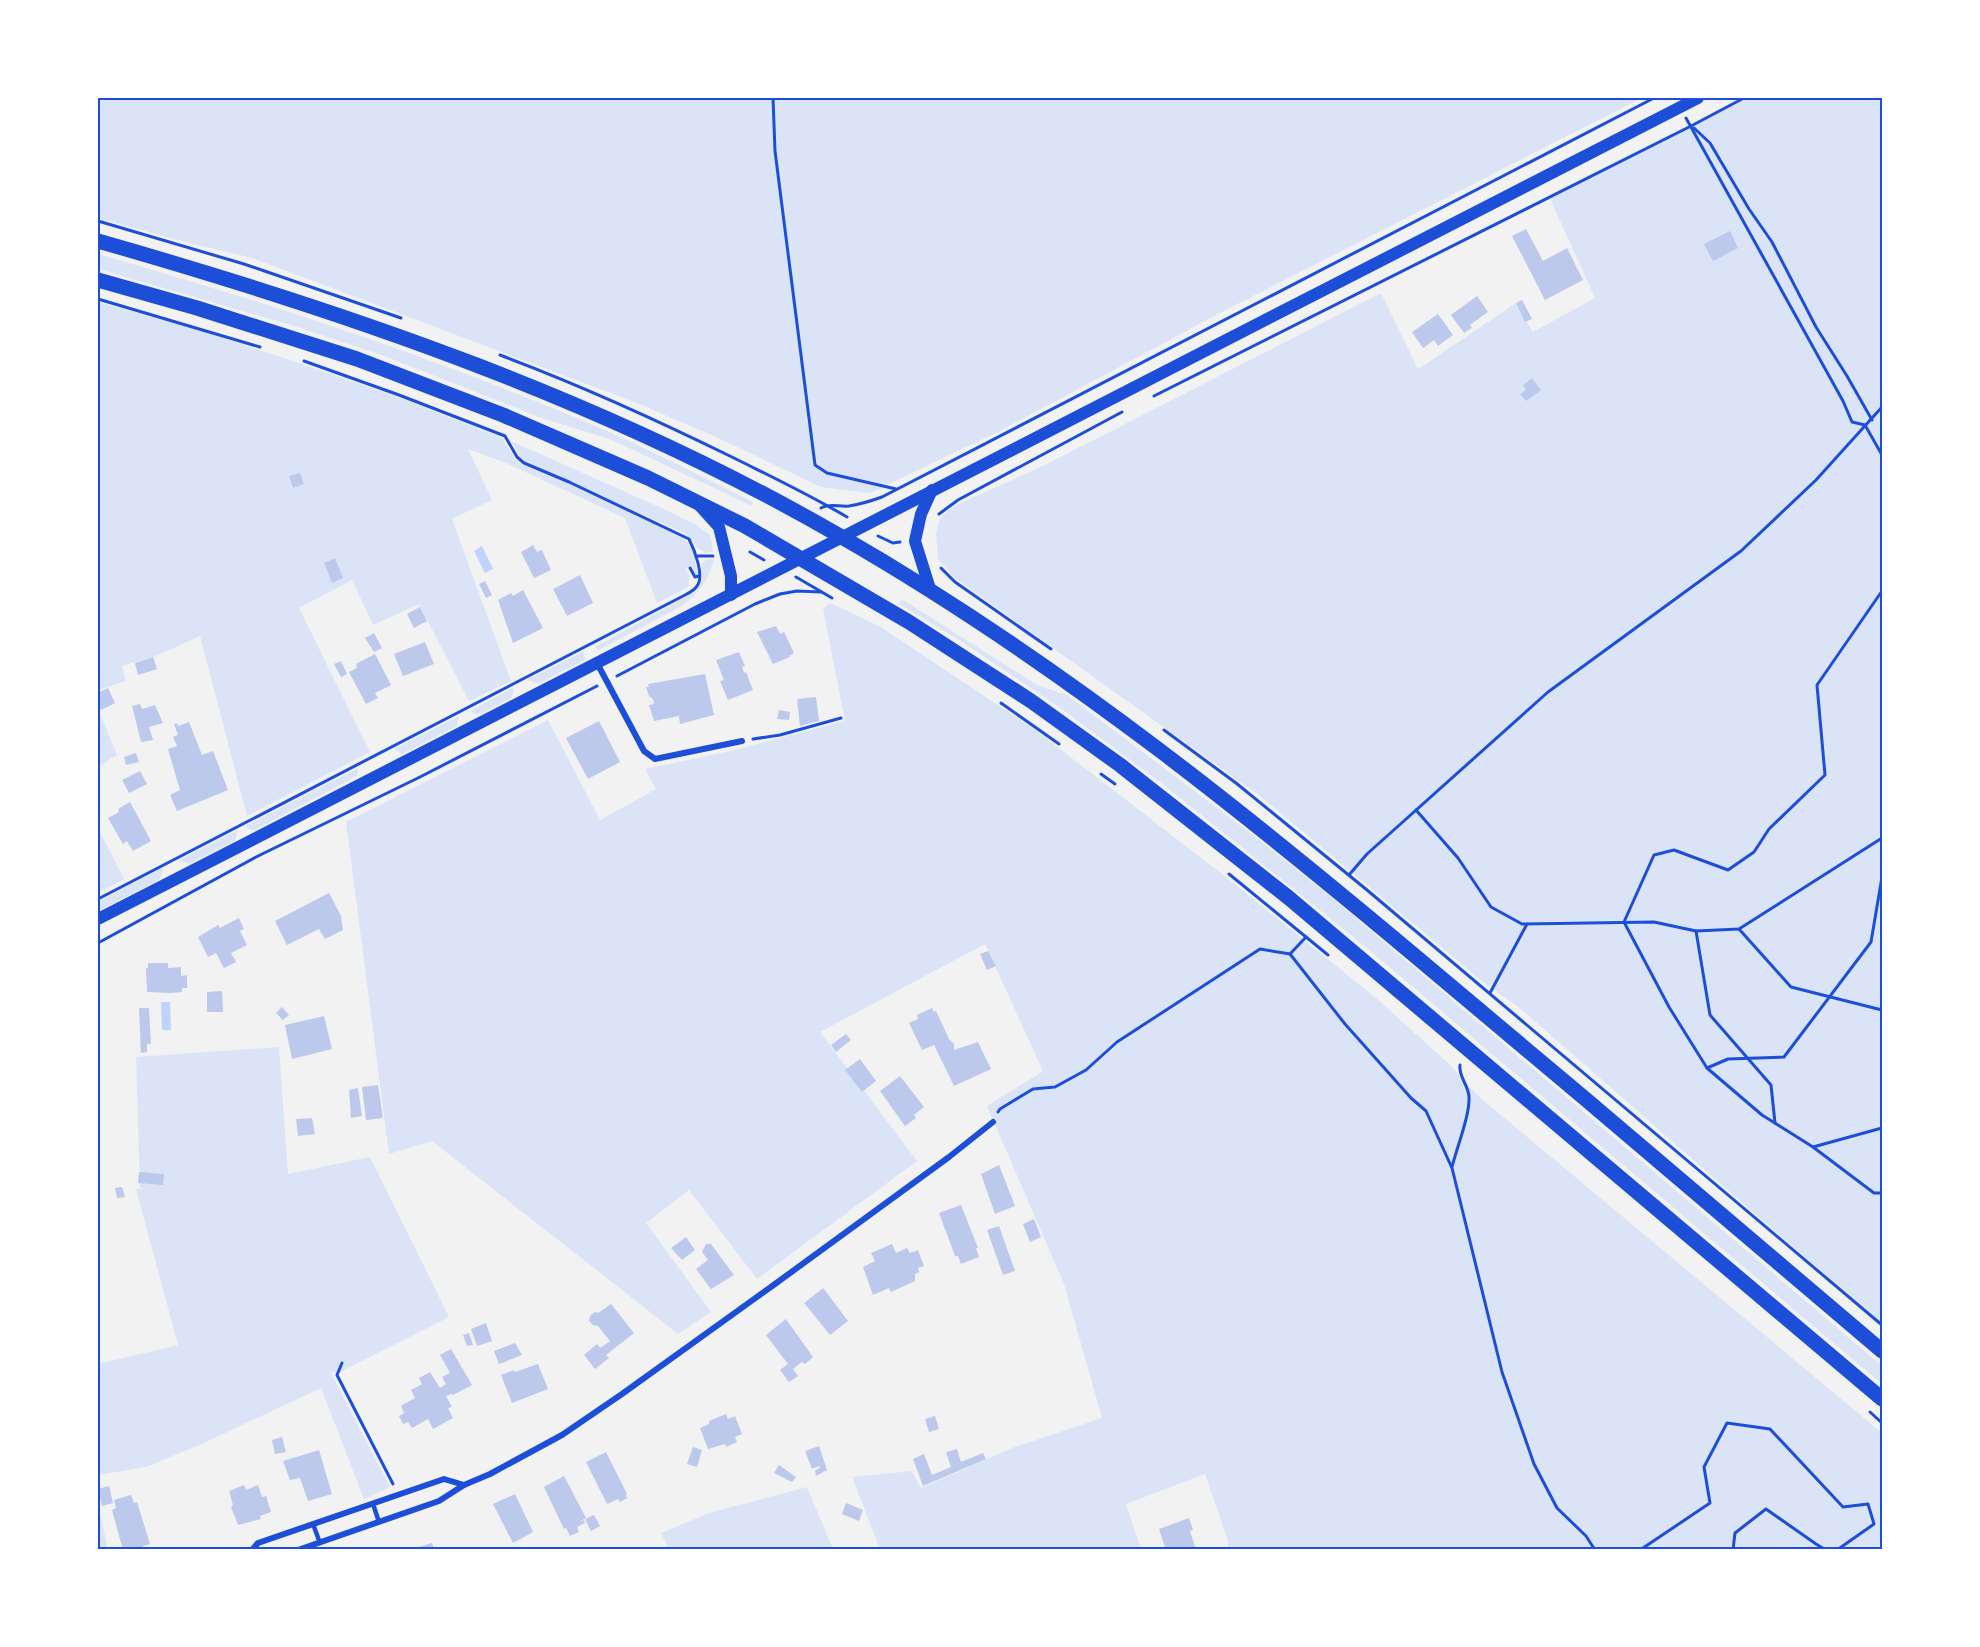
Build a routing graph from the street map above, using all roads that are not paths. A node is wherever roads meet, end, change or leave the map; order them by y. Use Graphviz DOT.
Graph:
graph roads {
  1 [pos="1698,98"];
  2 [pos="98,241"];
  3 [pos="98,280"];
  4 [pos="932,490"];
  5 [pos="696,502"];
  6 [pos="842,537"];
  7 [pos="801,557"];
  8 [pos="931,592"];
  9 [pos="731,595"];
  10 [pos="597,663"];
  11 [pos="742,741"];
  12 [pos="98,919"];
  13 [pos="993,1122"];
  14 [pos="1882,1351"];
  15 [pos="1882,1399"];
  16 [pos="464,1485"];
  17 [pos="373,1504"];
  18 [pos="379,1522"];
  19 [pos="313,1524"];
  20 [pos="320,1543"];
  21 [pos="252,1550"];
  22 [pos="298,1550"];
  1 -- 4 [label="main road"];
  2 -- 6 [label="main road"];
  3 -- 5 [label="main road"];
  4 -- 6 [label="main road"];
  4 -- 8 [label="main road"];
  5 -- 7 [label="main road"];
  5 -- 9 [label="main road"];
  6 -- 7 [label="main road"];
  6 -- 8 [label="main road"];
  7 -- 9 [label="main road"];
  7 -- 15 [label="main road"];
  8 -- 14 [label="main road"];
  9 -- 10 [label="main road"];
  10 -- 11 [label="street"];
  10 -- 12 [label="main road"];
  13 -- 16 [label="street"];
  16 -- 17 [label="street"];
  16 -- 18 [label="street"];
  17 -- 18 [label="lane"];
  17 -- 19 [label="street"];
  18 -- 20 [label="street"];
  19 -- 20 [label="lane"];
  19 -- 21 [label="street"];
  20 -- 22 [label="street"];
}
